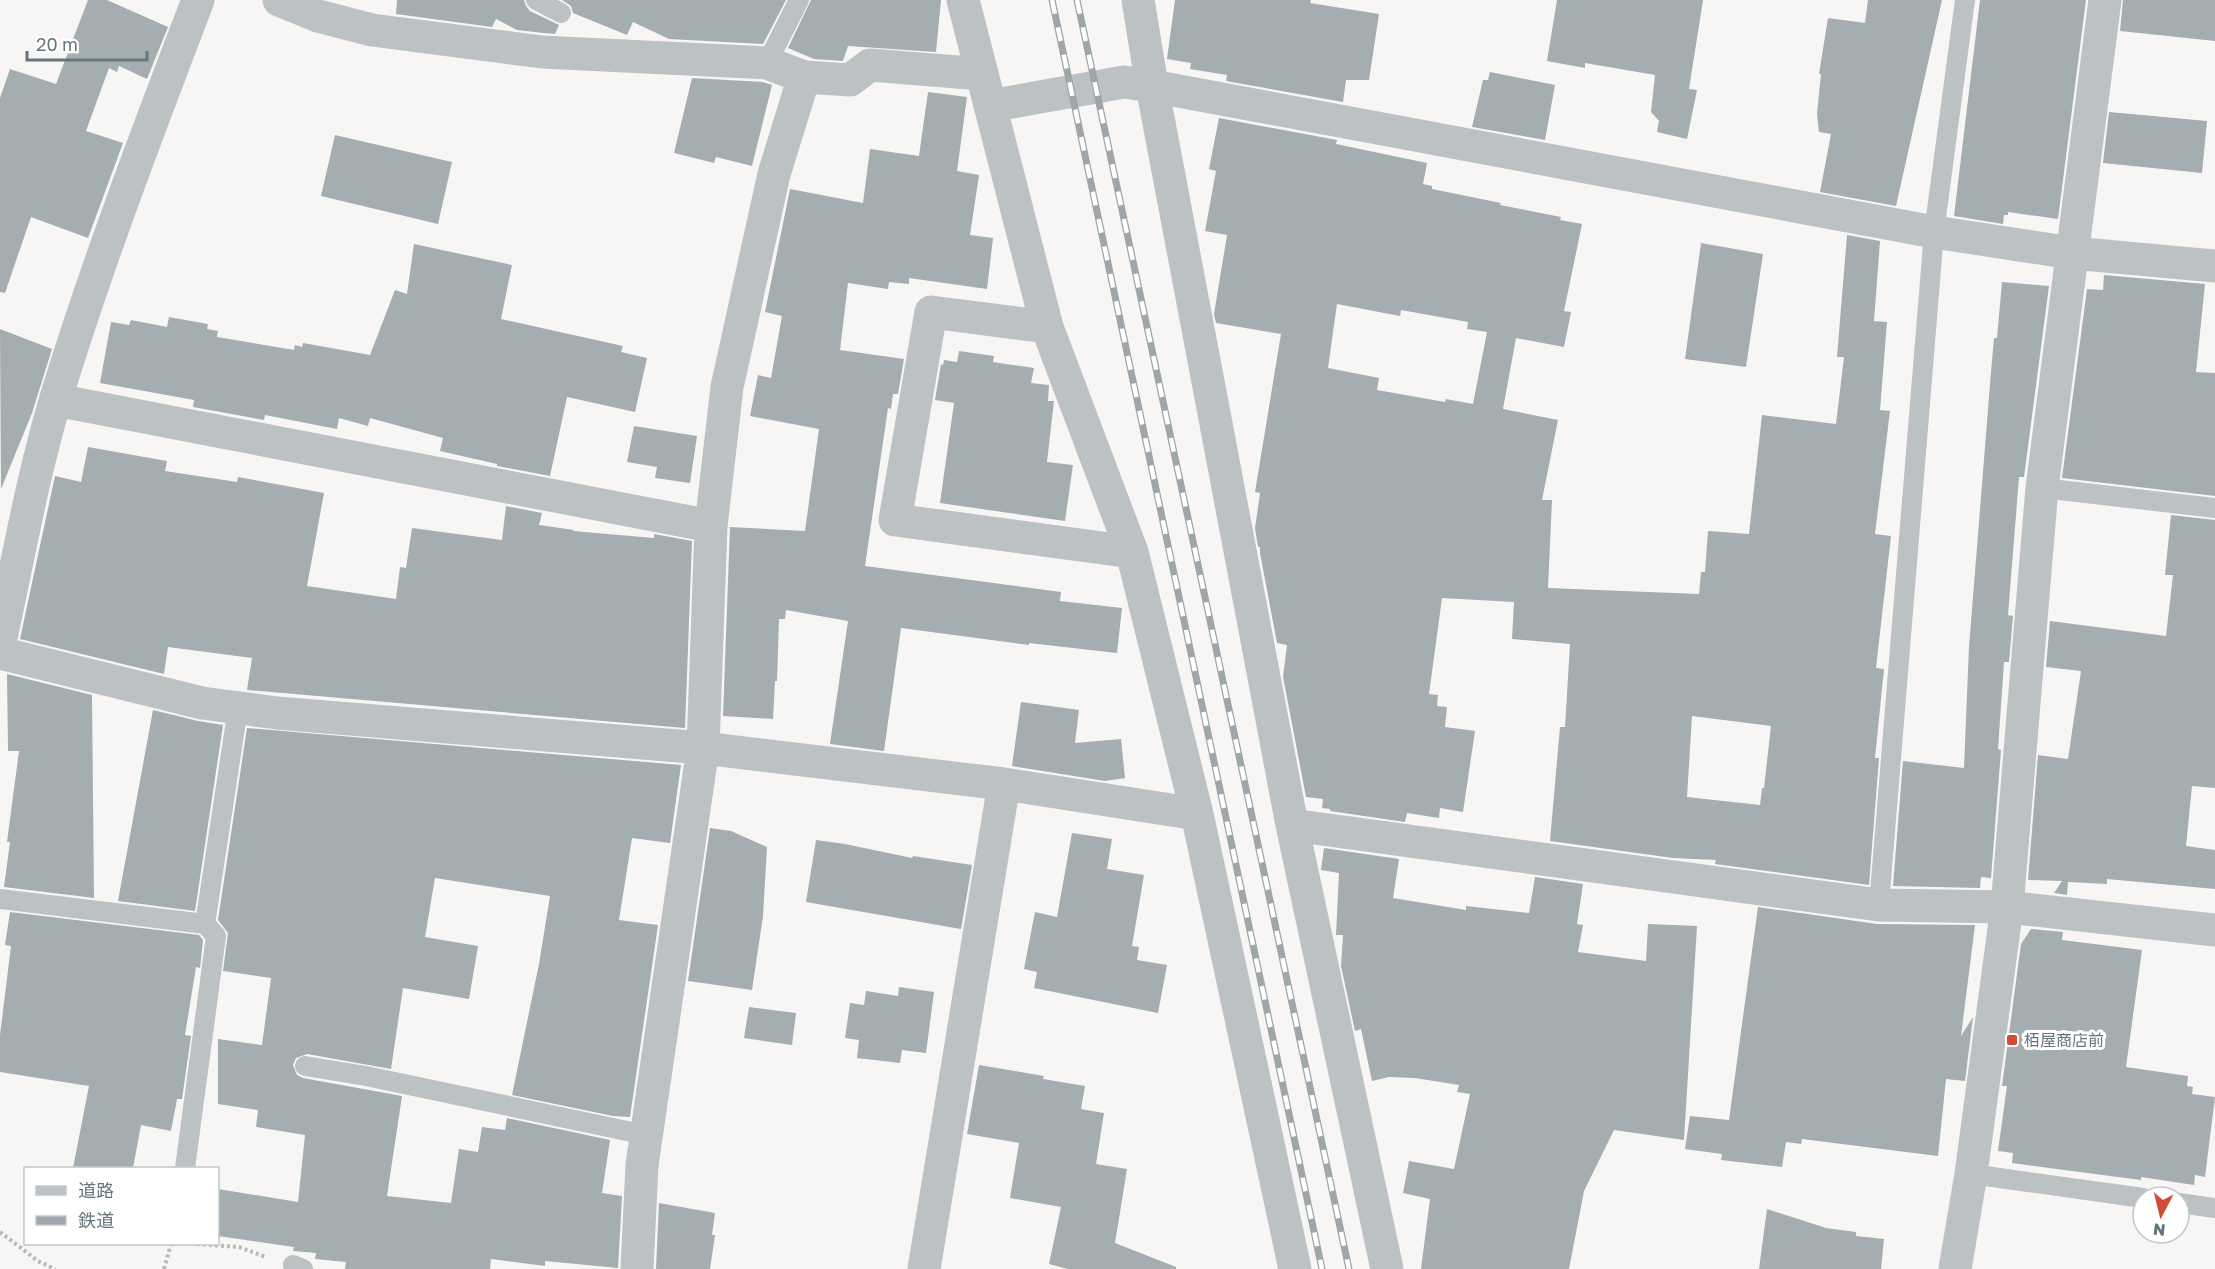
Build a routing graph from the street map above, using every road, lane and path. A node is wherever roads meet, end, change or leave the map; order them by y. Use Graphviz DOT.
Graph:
graph roads {
  1 [pos="198,0"];
  2 [pos="279,0"];
  3 [pos="536,0"];
  4 [pos="799,0"];
  5 [pos="963,0"];
  6 [pos="1138,0"];
  7 [pos="1965,0"];
  8 [pos="2105,0"];
  9 [pos="561,13"];
  10 [pos="767,63"];
  11 [pos="982,74"];
  12 [pos="804,77"];
  13 [pos="1152,86"];
  14 [pos="990,106"];
  15 [pos="1934,232"];
  16 [pos="2072,253"];
  17 [pos="2215,266"];
  18 [pos="1047,327"];
  19 [pos="56,400"];
  20 [pos="2042,488"];
  21 [pos="2215,508"];
  22 [pos="711,526"];
  23 [pos="1132,552"];
  24 [pos="1,639"];
  25 [pos="238,708"];
  26 [pos="703,748"];
  27 [pos="1004,784"];
  28 [pos="1197,814"];
  29 [pos="1292,825"];
  30 [pos="0,899"];
  31 [pos="1879,904"];
  32 [pos="2007,907"];
  33 [pos="205,924"];
  34 [pos="2215,930"];
  35 [pos="306,1066"];
  36 [pos="646,1135"];
  37 [pos="185,1167"];
  38 [pos="1971,1174"];
  39 [pos="2131,1196"];
  40 [pos="2191,1205"];
  41 [pos="2215,1208"];
  42 [pos="0,1232"];
  43 [pos="171,1245"];
  44 [pos="211,1245"];
  45 [pos="298,1267"];
  46 [pos="55,1269"];
  47 [pos="164,1269"];
  48 [pos="637,1269"];
  49 [pos="924,1269"];
  50 [pos="1294,1269"];
  51 [pos="1387,1269"];
  52 [pos="1955,1269"];
  1 -- 19 [label="street"];
  2 -- 10 [label="street"];
  3 -- 9 [label="lane"];
  4 -- 10 [label="lane"];
  5 -- 11 [label="street"];
  6 -- 13 [label="street"];
  7 -- 15 [label="lane"];
  8 -- 16 [label="street"];
  10 -- 12 [label="street"];
  11 -- 12 [label="street"];
  11 -- 14 [label="street"];
  12 -- 22 [label="street"];
  13 -- 14 [label="street"];
  13 -- 15 [label="street"];
  13 -- 29 [label="street"];
  14 -- 18 [label="street"];
  15 -- 16 [label="street"];
  15 -- 31 [label="lane"];
  16 -- 17 [label="street"];
  16 -- 20 [label="street"];
  18 -- 23 [label="street"];
  18 -- 23 [label="street"];
  19 -- 22 [label="street"];
  19 -- 24 [label="street"];
  20 -- 21 [label="lane"];
  20 -- 32 [label="street"];
  22 -- 26 [label="street"];
  23 -- 28 [label="street"];
  24 -- 25 [label="street"];
  25 -- 26 [label="street"];
  25 -- 33 [label="lane"];
  26 -- 27 [label="street"];
  26 -- 36 [label="street"];
  27 -- 28 [label="street"];
  27 -- 49 [label="street"];
  28 -- 50 [label="street"];
  29 -- 31 [label="street"];
  29 -- 51 [label="street"];
  30 -- 33 [label="lane"];
  31 -- 32 [label="street"];
  32 -- 34 [label="street"];
  32 -- 38 [label="street"];
  33 -- 37 [label="lane"];
  35 -- 36 [label="lane"];
  36 -- 48 [label="street"];
  38 -- 39 [label="lane"];
  38 -- 52 [label="street"];
  40 -- 41 [label="lane"];
  42 -- 46 [label="path"];
  43 -- 47 [label="path"];
  44 -- 45 [label="path"];
}
